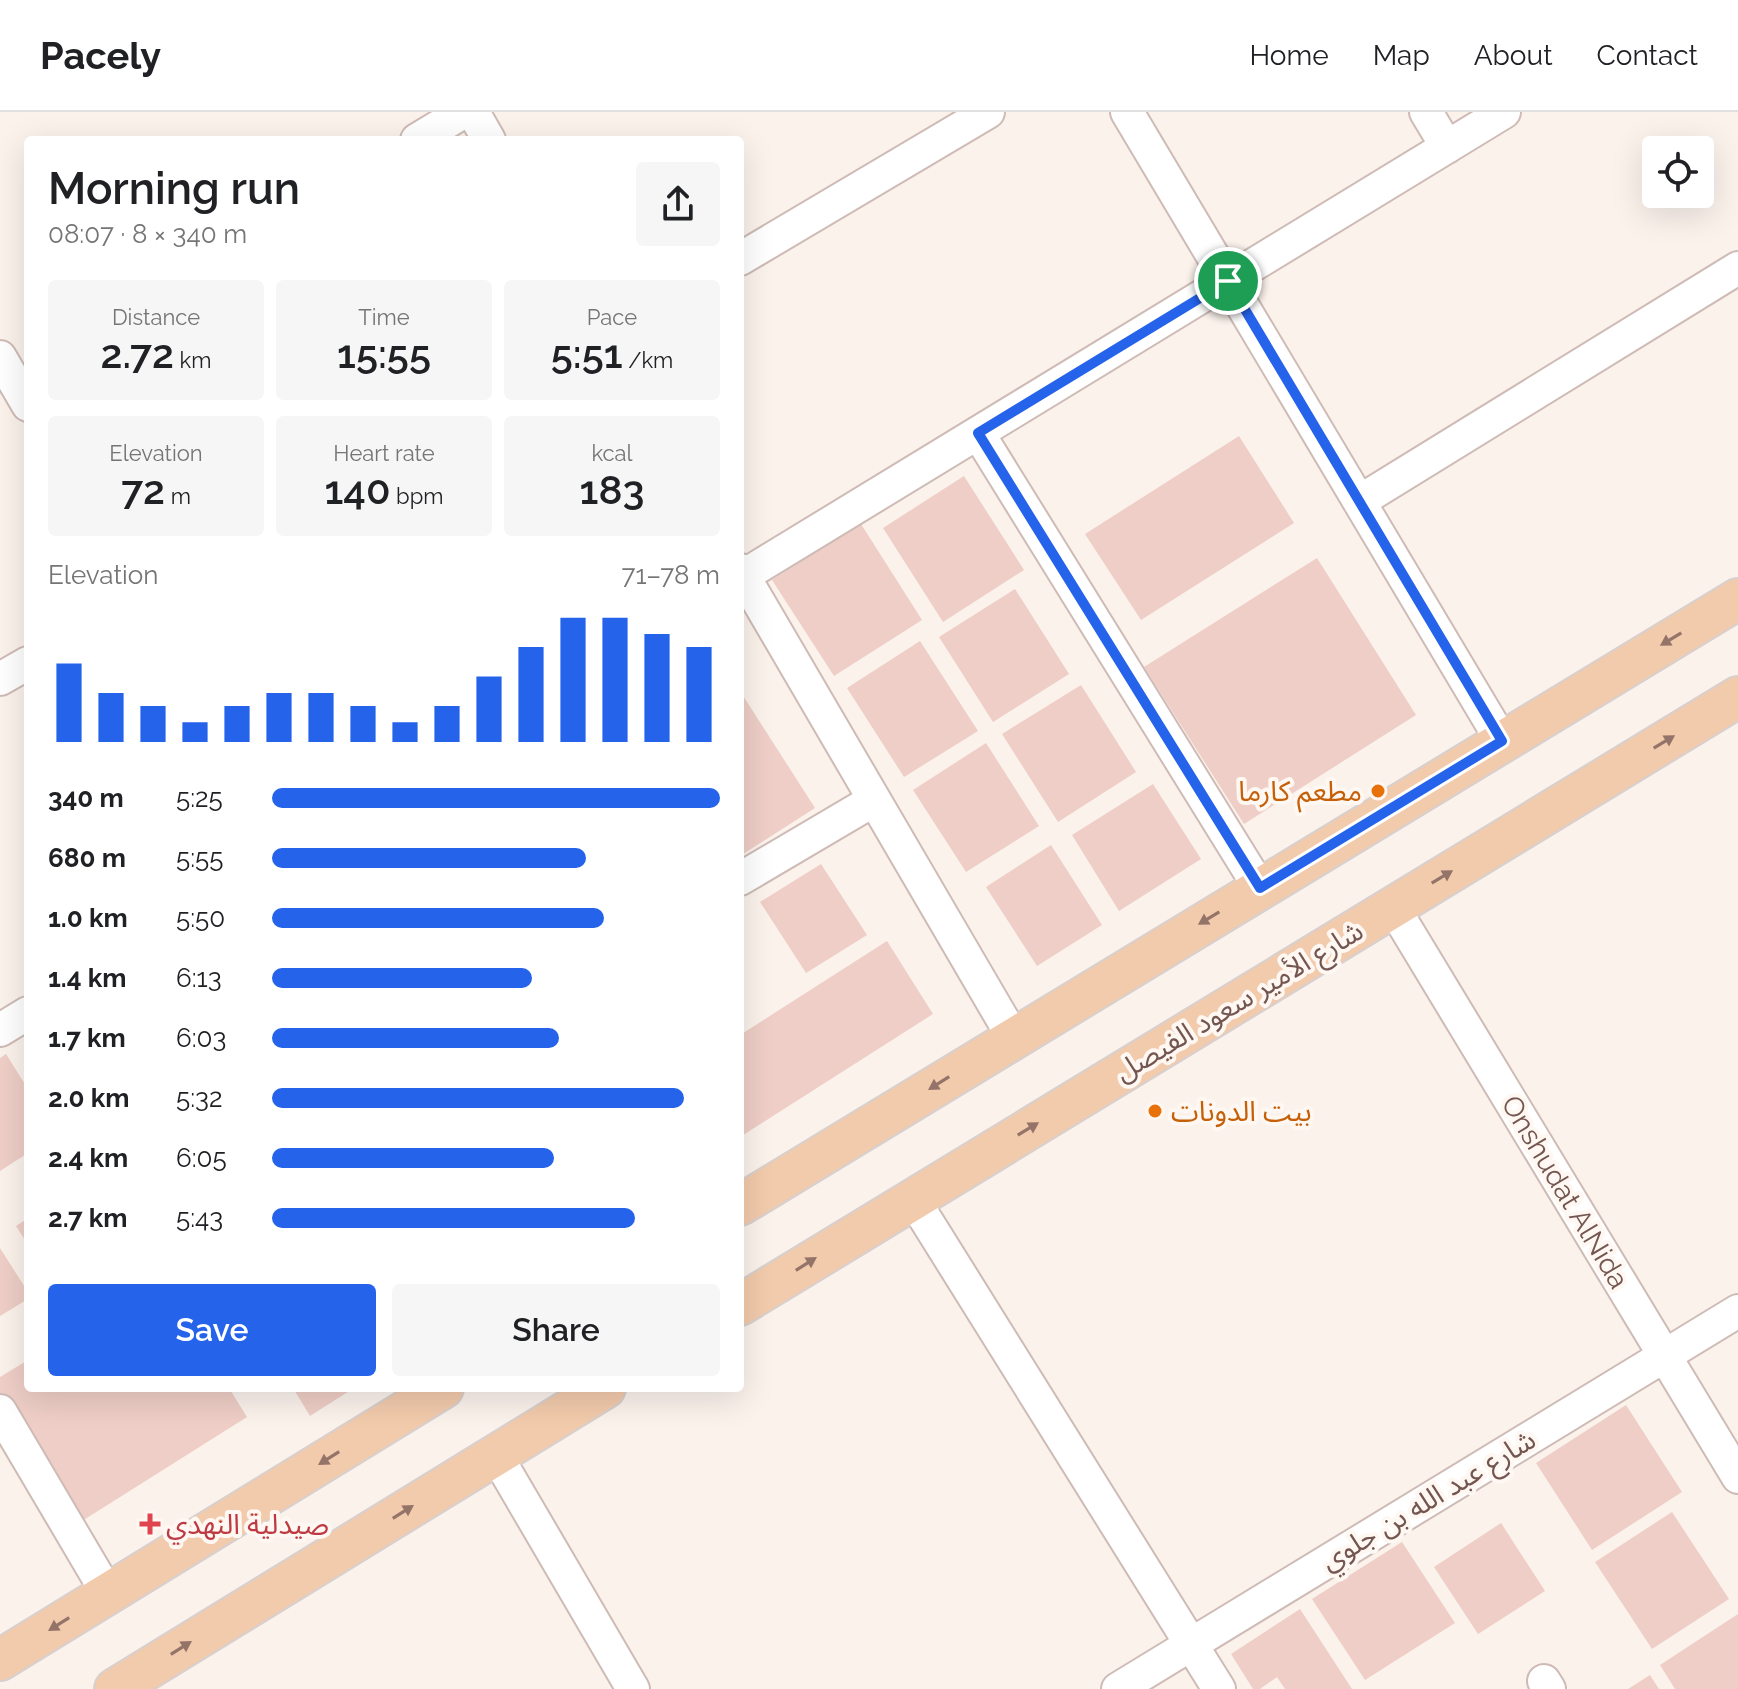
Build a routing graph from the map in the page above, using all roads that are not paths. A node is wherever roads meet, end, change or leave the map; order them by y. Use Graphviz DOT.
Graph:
graph roads {
  1 [pos="463,112"];
  2 [pos="473,112"];
  3 [pos="988,112"];
  4 [pos="1127,112"];
  5 [pos="1426,112"];
  6 [pos="1504,112"];
  7 [pos="424,136"];
  8 [pos="487,136"];
  9 [pos="1447,147"];
  10 [pos="744,257"];
  11 [pos="1738,268"];
  12 [pos="1228,281"];
  13 [pos="978,433"];
  14 [pos="1360,501"];
  15 [pos="744,573"];
  16 [pos="744,580"];
  17 [pos="1738,599"];
  18 [pos="24,665"];
  19 [pos="0,679"];
  20 [pos="1738,697"];
  21 [pos="1502,741"];
  22 [pos="874,800"];
  23 [pos="744,877"];
  24 [pos="1260,888"];
  25 [pos="1393,907"];
  26 [pos="24,1015"];
  27 [pos="0,1030"];
  28 [pos="1013,1037"];
  29 [pos="913,1199"];
  30 [pos="744,1203"];
  31 [pos="744,1303"];
  32 [pos="1738,1311"];
  33 [pos="1665,1356"];
  34 [pos="436,1392"];
  35 [pos="598,1392"];
  36 [pos="0,1411"];
  37 [pos="496,1455"];
  38 [pos="1738,1477"];
  39 [pos="108,1594"];
  40 [pos="1191,1644"];
  41 [pos="0,1660"];
  42 [pos="115,1689"];
  43 [pos="633,1689"];
  44 [pos="1118,1689"];
  45 [pos="1219,1689"];
  1 -- 7 [label="street"];
  2 -- 8 [label="street"];
  3 -- 10 [label="street"];
  4 -- 12 [label="street"];
  5 -- 9 [label="street"];
  6 -- 9 [label="street"];
  9 -- 12 [label="street"];
  11 -- 14 [label="street"];
  12 -- 13 [label="street"];
  12 -- 14 [label="street"];
  13 -- 15 [label="street"];
  13 -- 24 [label="street"];
  14 -- 21 [label="street"];
  16 -- 22 [label="street"];
  17 -- 21 [label="main road, one-way"];
  18 -- 19 [label="street"];
  25 -- 20 [label="main road, شارع الأمير سعود الفيصل, one-way"];
  21 -- 24 [label="main road"];
  22 -- 23 [label="street"];
  22 -- 28 [label="street"];
  24 -- 28 [label="main road, one-way"];
  29 -- 25 [label="main road, شارع الأمير سعود الفيصل, one-way"];
  25 -- 33 [label="street, Onshudat AlNida"];
  26 -- 27 [label="street"];
  28 -- 30 [label="main road, one-way"];
  31 -- 29 [label="main road, شارع الأمير سعود الفيصل, one-way"];
  29 -- 40 [label="street"];
  32 -- 33 [label="street, شارع عبد الله بن جلوي"];
  33 -- 38 [label="street, Onshudat AlNida"];
  33 -- 40 [label="street, شارع عبد الله بن جلوي"];
  34 -- 39 [label="main road, one-way"];
  35 -- 37 [label="main road"];
  36 -- 39 [label="street"];
  42 -- 37 [label="main road, one-way"];
  37 -- 43 [label="street"];
  39 -- 41 [label="main road, one-way"];
  40 -- 44 [label="street, شارع عبد الله بن جلوي"];
  40 -- 45 [label="street"];
}
